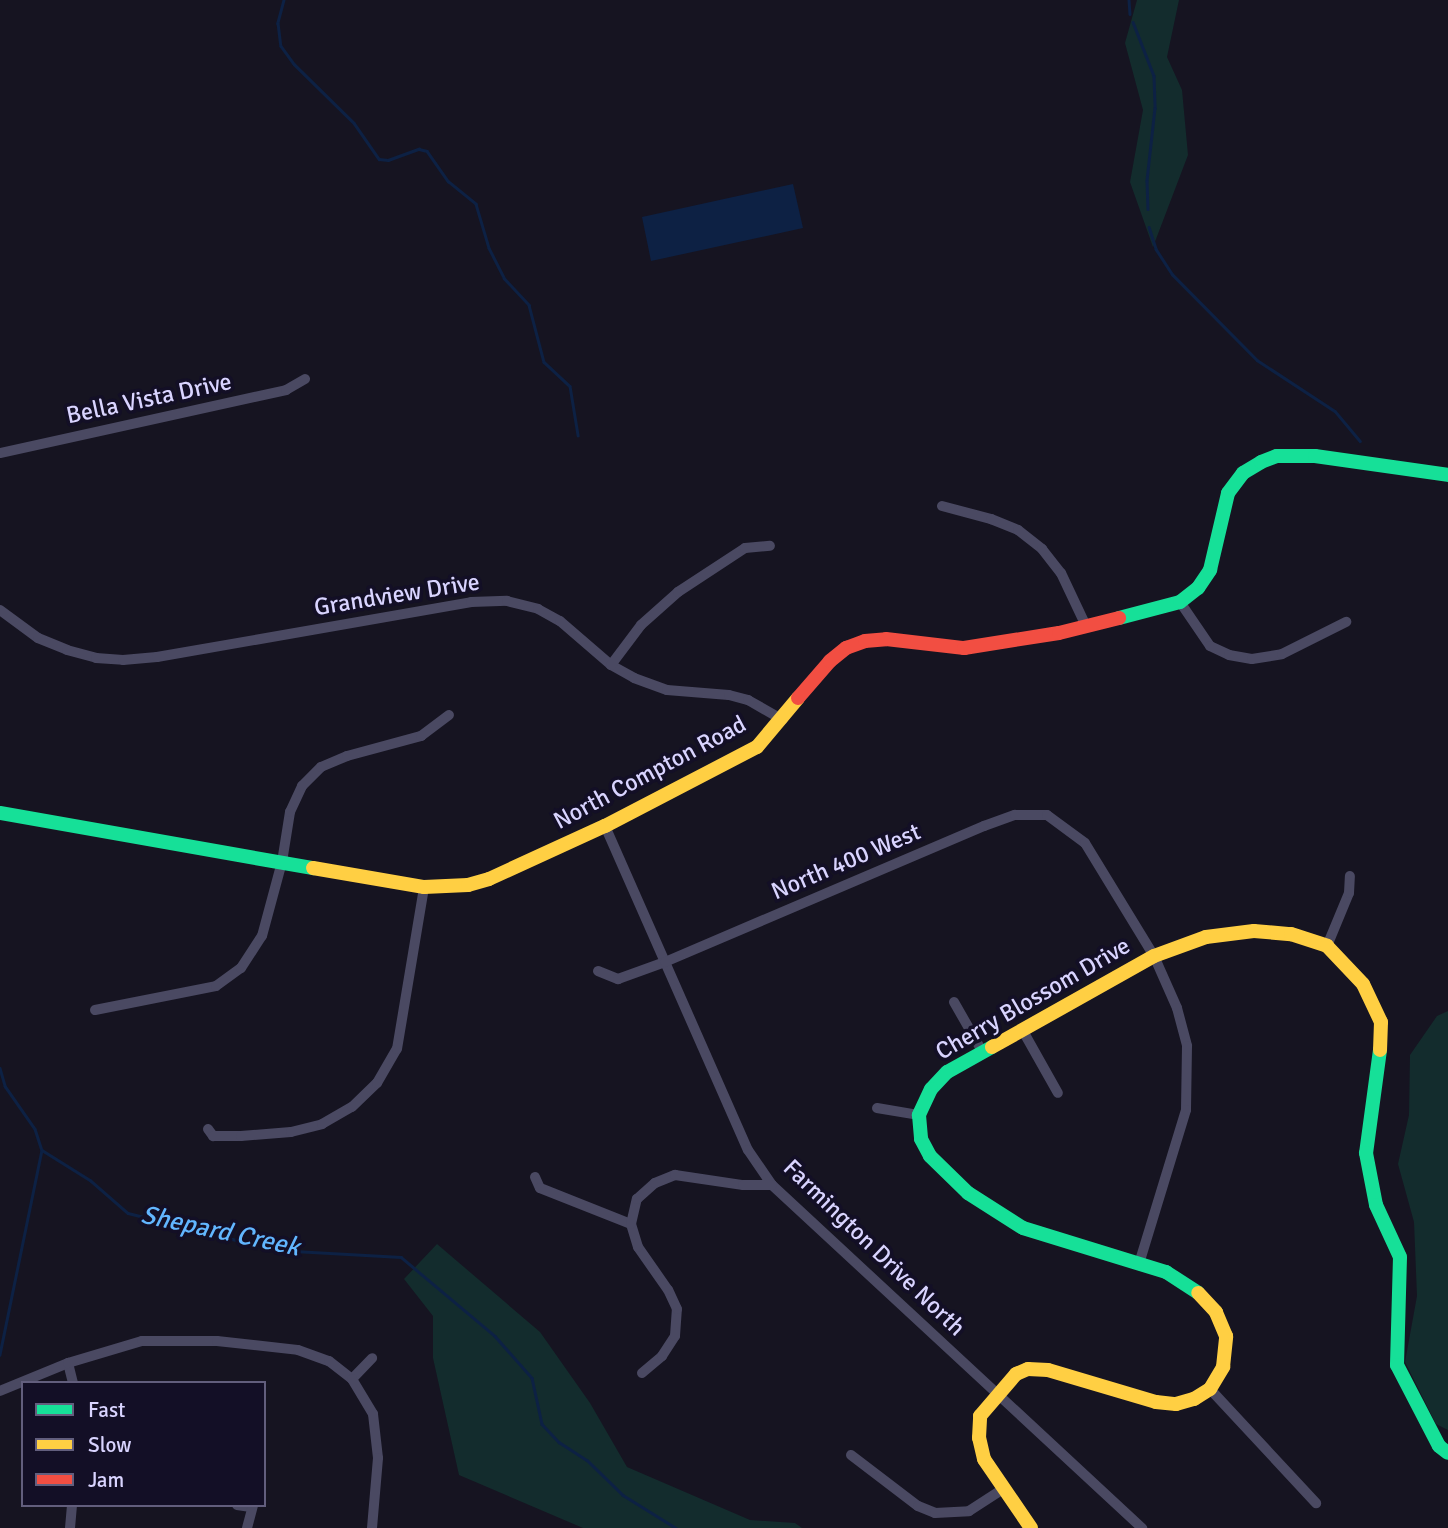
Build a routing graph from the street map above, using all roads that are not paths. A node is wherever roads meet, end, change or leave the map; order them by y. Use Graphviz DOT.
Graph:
graph roads {
  1 [pos="305,379"];
  2 [pos="0,453"];
  3 [pos="1448,475"];
  4 [pos="942,506"];
  5 [pos="770,546"];
  6 [pos="1180,602"];
  7 [pos="0,610"];
  8 [pos="1346,622"];
  9 [pos="1086,626"];
  10 [pos="611,665"];
  11 [pos="449,715"];
  12 [pos="783,720"];
  13 [pos="0,813"];
  14 [pos="605,826"];
  15 [pos="282,862"];
  16 [pos="1350,876"];
  17 [pos="424,887"];
  18 [pos="1327,946"];
  19 [pos="1154,956"];
  20 [pos="665,962"];
  21 [pos="598,971"];
  22 [pos="954,1003"];
  23 [pos="96,1010"];
  24 [pos="1023,1031"];
  25 [pos="982,1051"];
  26 [pos="1058,1093"];
  27 [pos="877,1108"];
  28 [pos="919,1115"];
  29 [pos="208,1129"];
  30 [pos="535,1177"];
  31 [pos="772,1185"];
  32 [pos="631,1224"];
  33 [pos="1139,1264"];
  34 [pos="372,1358"];
  35 [pos="68,1363"];
  36 [pos="642,1373"];
  37 [pos="352,1378"];
  38 [pos="24,1381"];
  39 [pos="72,1381"];
  40 [pos="21,1382"];
  41 [pos="1210,1389"];
  42 [pos="0,1391"];
  43 [pos="997,1393"];
  44 [pos="1448,1453"];
  45 [pos="851,1455"];
  46 [pos="1003,1489"];
  47 [pos="1316,1503"];
  48 [pos="72,1507"];
  49 [pos="252,1507"];
  50 [pos="71,1528"];
  51 [pos="247,1528"];
  52 [pos="372,1528"];
  53 [pos="1031,1528"];
  54 [pos="1142,1528"];
  1 -- 2 [label="street, Bella Vista Drive"];
  3 -- 6 [label="street, North Compton Road"];
  4 -- 9 [label="street"];
  5 -- 10 [label="street"];
  6 -- 8 [label="street"];
  6 -- 9 [label="street, North Compton Road"];
  7 -- 10 [label="street, Grandview Drive"];
  9 -- 12 [label="street, North Compton Road"];
  10 -- 12 [label="street, Grandview Drive"];
  11 -- 15 [label="street"];
  12 -- 14 [label="street, North Compton Road"];
  13 -- 15 [label="street, North Compton Road"];
  14 -- 17 [label="street, North Compton Road"];
  14 -- 20 [label="street, Farmington Drive North"];
  15 -- 17 [label="street, North Compton Road"];
  15 -- 23 [label="street"];
  16 -- 18 [label="street"];
  17 -- 29 [label="street"];
  18 -- 19 [label="street, Cherry Blossom Drive"];
  18 -- 44 [label="street"];
  19 -- 20 [label="street, North 400 West"];
  19 -- 24 [label="street, Cherry Blossom Drive"];
  19 -- 33 [label="street"];
  20 -- 21 [label="street, North 400 West"];
  20 -- 31 [label="street, Farmington Drive North"];
  22 -- 25 [label="street"];
  24 -- 25 [label="street, Cherry Blossom Drive"];
  24 -- 26 [label="street"];
  25 -- 28 [label="street, Cherry Blossom Drive"];
  27 -- 28 [label="street"];
  28 -- 33 [label="street"];
  30 -- 32 [label="street"];
  31 -- 32 [label="street"];
  31 -- 43 [label="street, Farmington Drive North"];
  32 -- 36 [label="street"];
  33 -- 41 [label="street"];
  34 -- 37 [label="street"];
  35 -- 37 [label="street"];
  35 -- 38 [label="street"];
  35 -- 39 [label="street"];
  37 -- 52 [label="street"];
  40 -- 42 [label="street"];
  41 -- 43 [label="street"];
  41 -- 47 [label="street"];
  43 -- 46 [label="street"];
  43 -- 54 [label="street, Farmington Drive North"];
  45 -- 46 [label="street"];
  46 -- 53 [label="street"];
  48 -- 50 [label="street"];
  49 -- 51 [label="street"];
}
